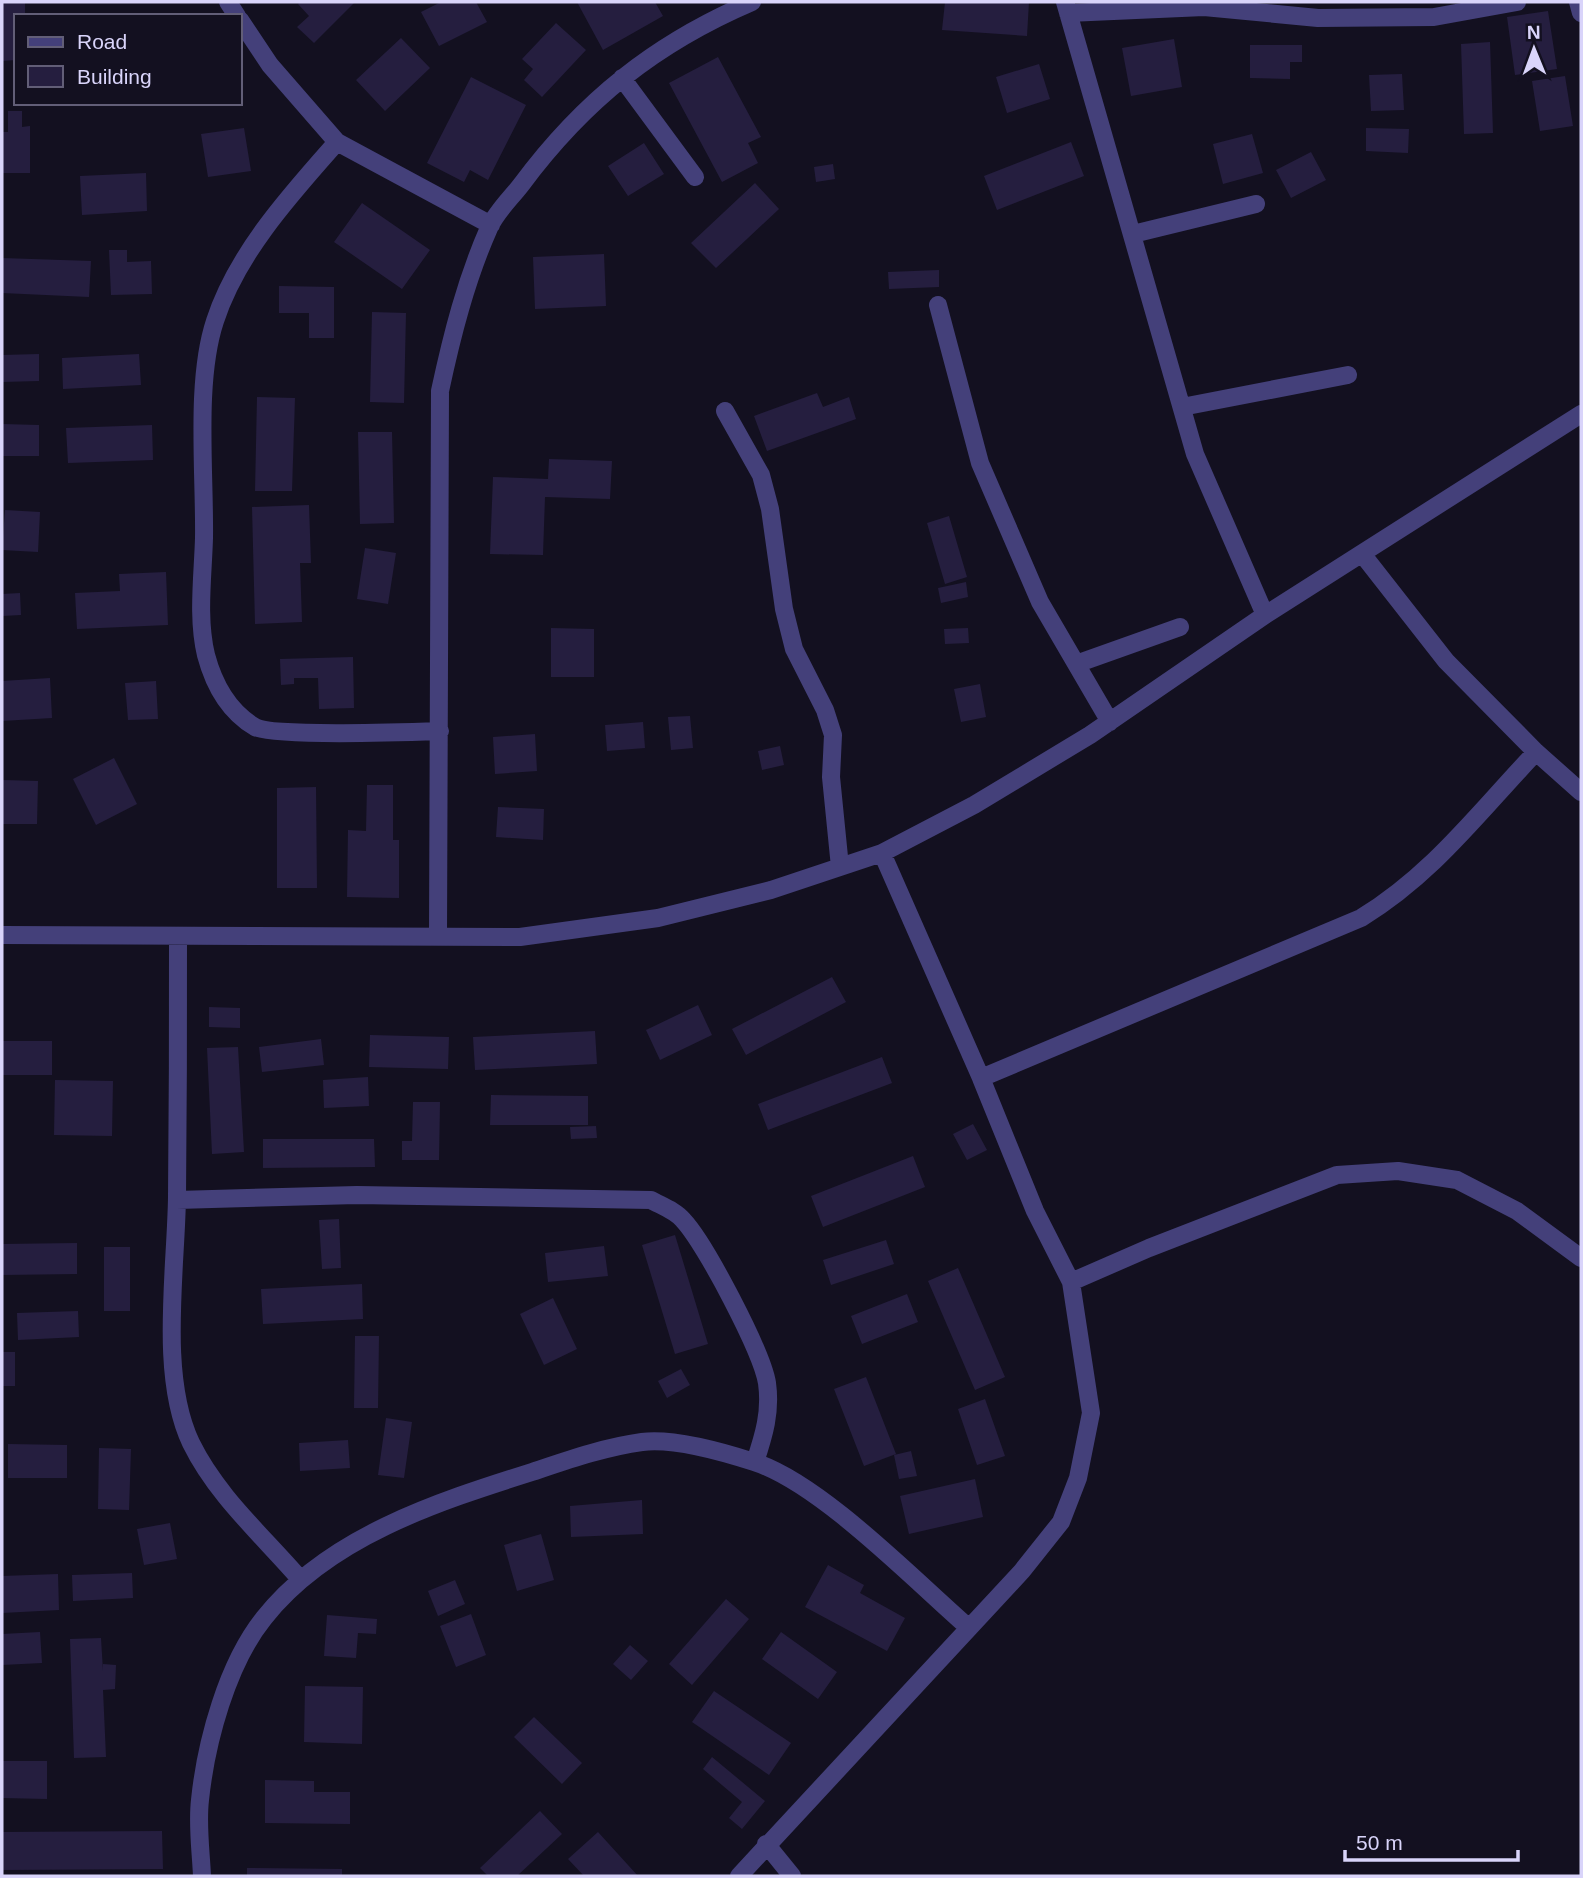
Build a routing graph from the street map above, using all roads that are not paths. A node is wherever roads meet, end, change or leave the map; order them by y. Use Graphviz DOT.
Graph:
graph roads {
  1 [pos="752,2"];
  2 [pos="1517,2"];
  3 [pos="1578,2"];
  4 [pos="1067,8"];
  5 [pos="1581,13"];
  6 [pos="242,24"];
  7 [pos="622,78"];
  8 [pos="337,142"];
  9 [pos="695,177"];
  10 [pos="1256,204"];
  11 [pos="491,225"];
  12 [pos="1133,234"];
  13 [pos="938,305"];
  14 [pos="1348,375"];
  15 [pos="1182,407"];
  16 [pos="725,411"];
  17 [pos="1581,414"];
  18 [pos="1363,555"];
  19 [pos="1265,615"];
  20 [pos="1180,626"];
  21 [pos="1076,664"];
  22 [pos="1110,722"];
  23 [pos="440,731"];
  24 [pos="1536,752"];
  25 [pos="1581,792"];
  26 [pos="882,853"];
  27 [pos="840,867"];
  28 [pos="2,935"];
  29 [pos="438,936"];
  30 [pos="178,938"];
  31 [pos="981,1078"];
  32 [pos="177,1200"];
  33 [pos="1581,1258"];
  34 [pos="1071,1282"];
  35 [pos="755,1462"];
  36 [pos="300,1579"];
  37 [pos="968,1627"];
  38 [pos="766,1844"];
  39 [pos="202,1876"];
  40 [pos="739,1876"];
  41 [pos="792,1876"];
  1 -- 7 [label="street"];
  2 -- 4 [label="street"];
  3 -- 5 [label="street"];
  4 -- 12 [label="street"];
  6 -- 8 [label="street"];
  7 -- 9 [label="street"];
  7 -- 11 [label="street"];
  8 -- 11 [label="street"];
  8 -- 23 [label="street"];
  10 -- 12 [label="street"];
  11 -- 23 [label="street"];
  12 -- 15 [label="street"];
  13 -- 21 [label="street"];
  14 -- 15 [label="street"];
  15 -- 19 [label="street"];
  16 -- 27 [label="street"];
  17 -- 18 [label="street"];
  18 -- 19 [label="street"];
  18 -- 24 [label="street"];
  19 -- 22 [label="street"];
  20 -- 21 [label="street"];
  21 -- 22 [label="street"];
  22 -- 26 [label="street"];
  23 -- 29 [label="street"];
  24 -- 25 [label="street"];
  24 -- 31 [label="street"];
  26 -- 27 [label="street"];
  26 -- 31 [label="street"];
  27 -- 29 [label="street"];
  28 -- 30 [label="street"];
  29 -- 30 [label="street"];
  30 -- 32 [label="street"];
  31 -- 34 [label="street"];
  32 -- 35 [label="street"];
  32 -- 36 [label="street"];
  33 -- 34 [label="street"];
  34 -- 37 [label="street"];
  35 -- 36 [label="street"];
  35 -- 37 [label="street"];
  36 -- 39 [label="street"];
  37 -- 38 [label="street"];
  38 -- 40 [label="street"];
  38 -- 41 [label="street"];
}
